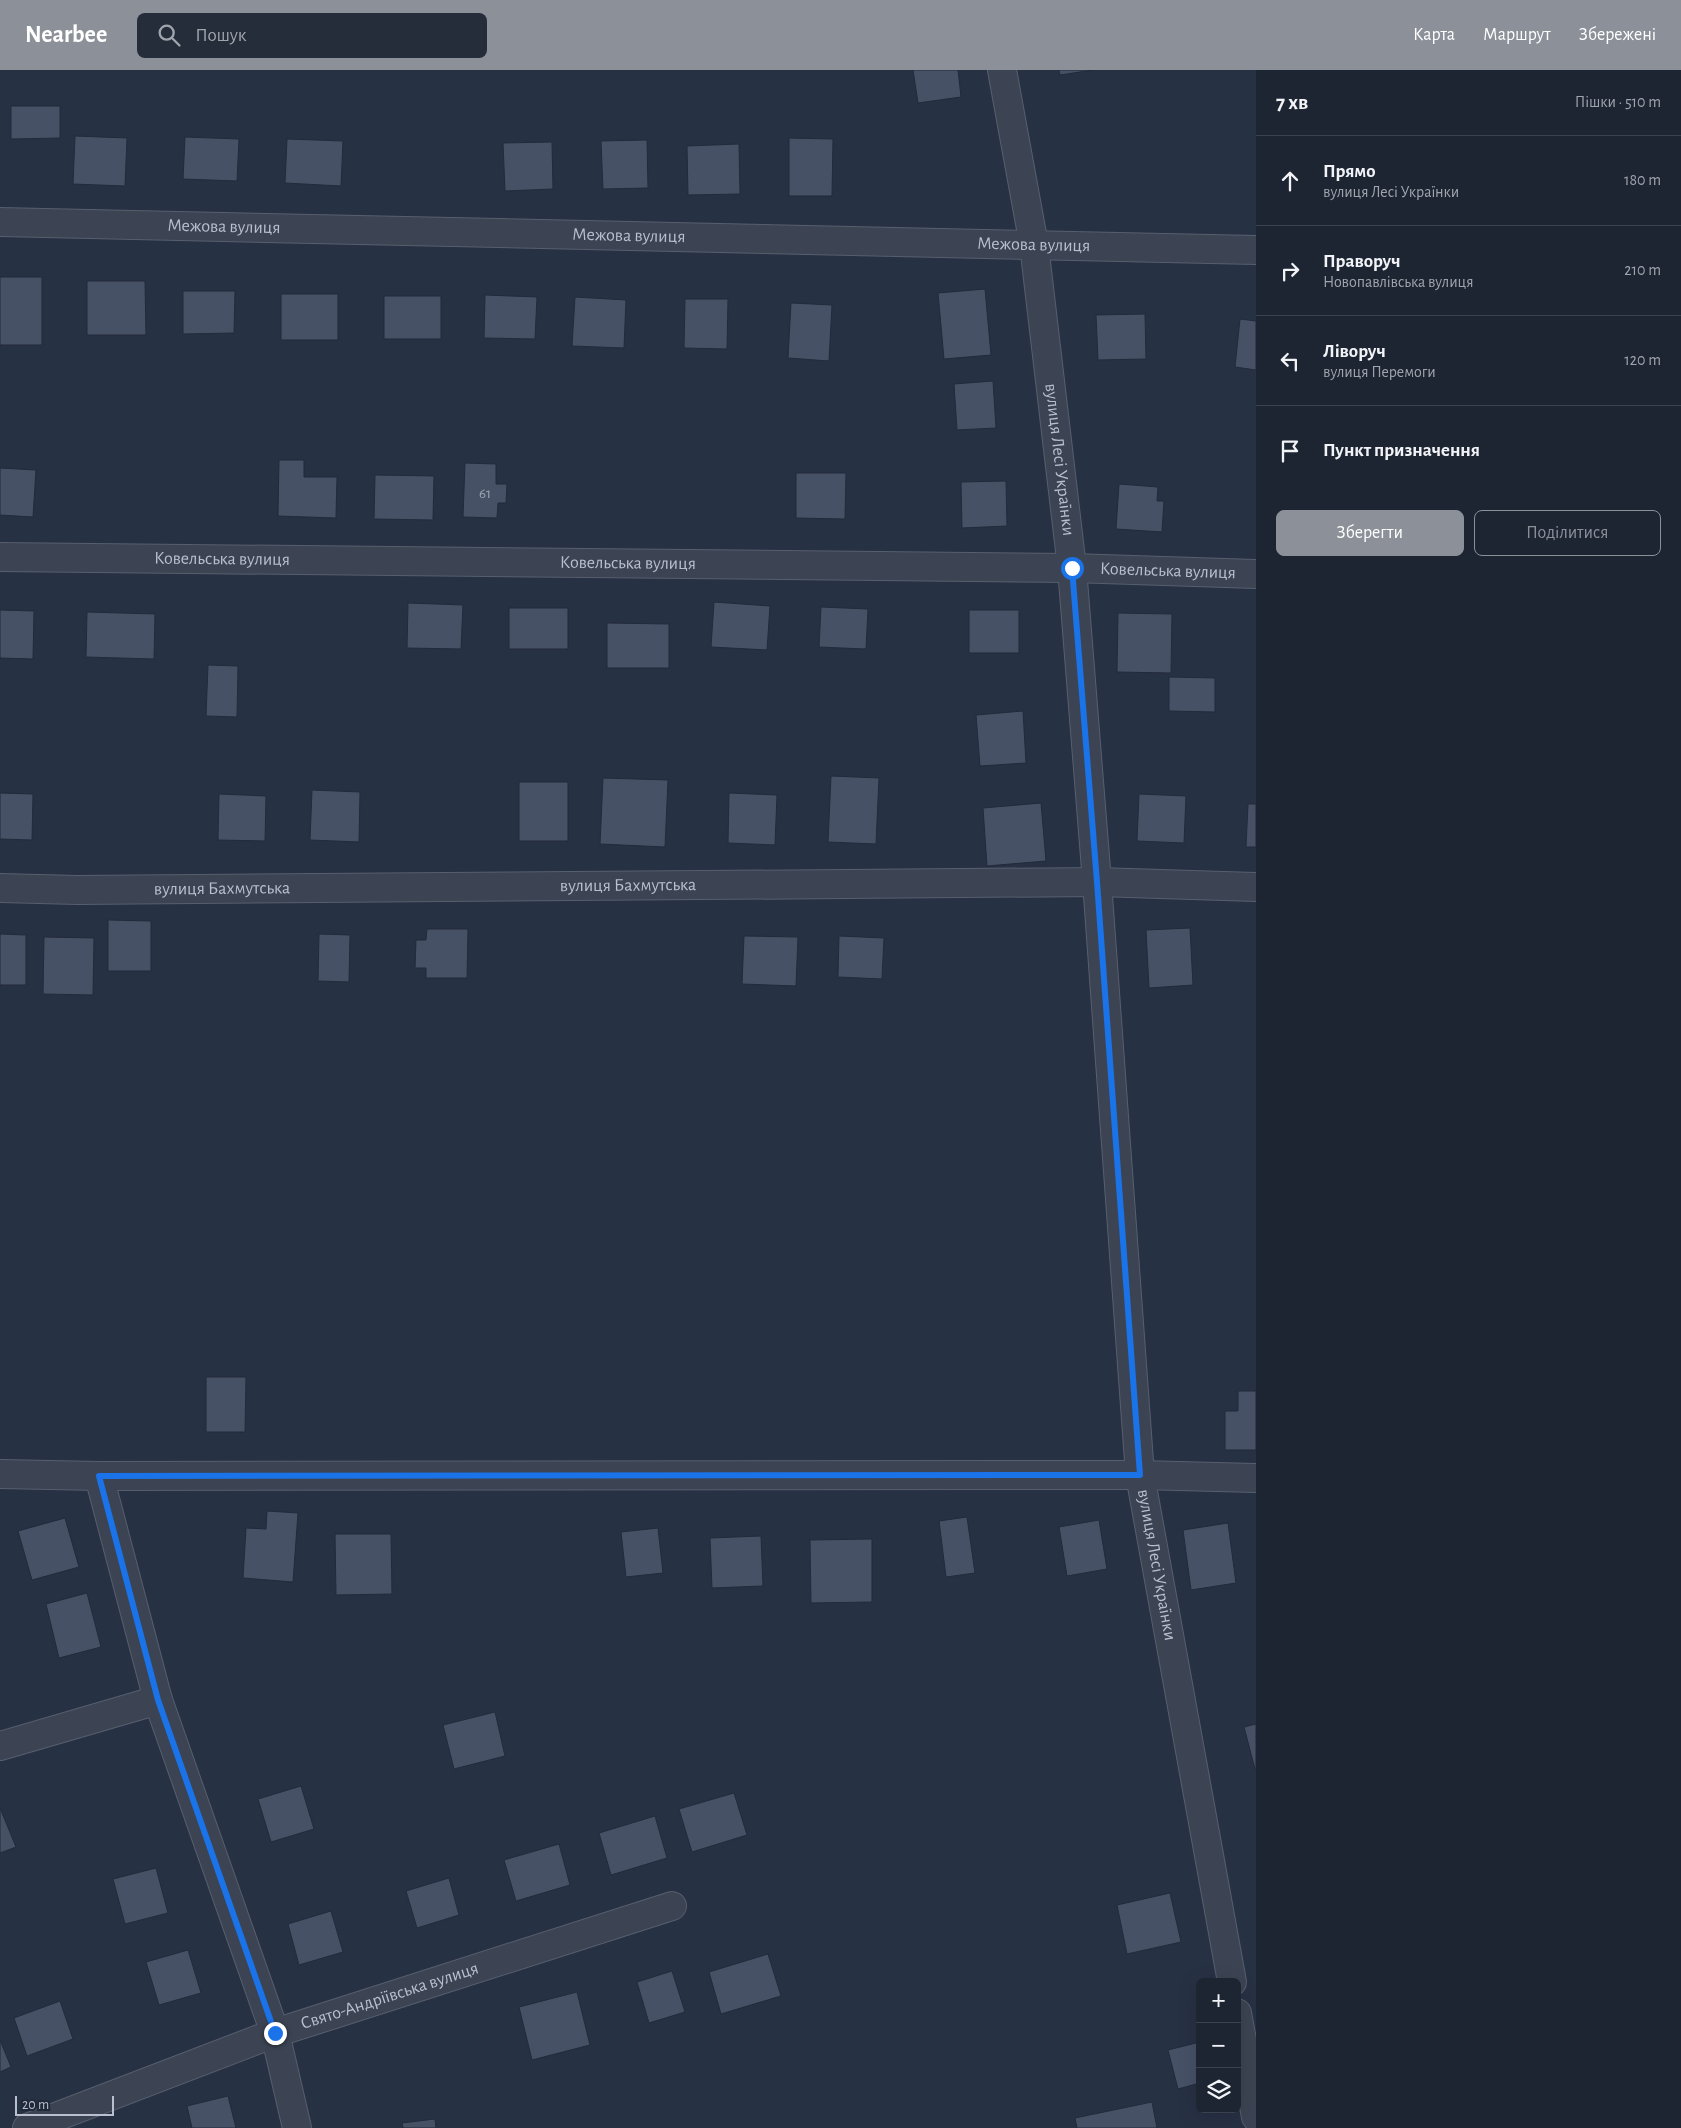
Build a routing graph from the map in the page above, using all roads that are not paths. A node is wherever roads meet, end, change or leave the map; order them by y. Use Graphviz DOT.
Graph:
graph roads {
  1 [pos="1002,70"];
  2 [pos="0,222"];
  3 [pos="1034,245"];
  4 [pos="1256,250"];
  5 [pos="0,557"];
  6 [pos="1072,568"];
  7 [pos="1256,574"];
  8 [pos="1097,882"];
  9 [pos="1256,887"];
  10 [pos="0,888"];
  11 [pos="0,1474"];
  12 [pos="1140,1475"];
  13 [pos="99,1476"];
  14 [pos="1256,1478"];
  15 [pos="158,1700"];
  16 [pos="0,1746"];
  17 [pos="672,1906"];
  18 [pos="1231,1978"];
  19 [pos="1239,2023"];
  20 [pos="275,2033"];
  21 [pos="1256,2117"];
  22 [pos="27,2128"];
  23 [pos="297,2128"];
  1 -- 3 [label="street, вулиця Лесі Українки"];
  2 -- 3 [label="street, Межова вулиця"];
  3 -- 4 [label="street, Межова вулиця"];
  3 -- 6 [label="street, вулиця Лесі Українки"];
  5 -- 6 [label="street, Ковельська вулиця"];
  6 -- 7 [label="street, Ковельська вулиця"];
  6 -- 8 [label="street, вулиця Лесі Українки"];
  8 -- 9 [label="street, вулиця Бахмутська"];
  8 -- 10 [label="street, вулиця Бахмутська"];
  8 -- 12 [label="street, вулиця Лесі Українки"];
  11 -- 13 [label="street"];
  12 -- 13 [label="street"];
  12 -- 14 [label="street"];
  12 -- 18 [label="street, вулиця Лесі Українки"];
  13 -- 15 [label="street"];
  15 -- 16 [label="street"];
  15 -- 20 [label="street"];
  17 -- 20 [label="street, Свято-Андріївська вулиця"];
  19 -- 21 [label="street"];
  20 -- 22 [label="street, Свято-Андріївська вулиця"];
  20 -- 23 [label="street"];
}
